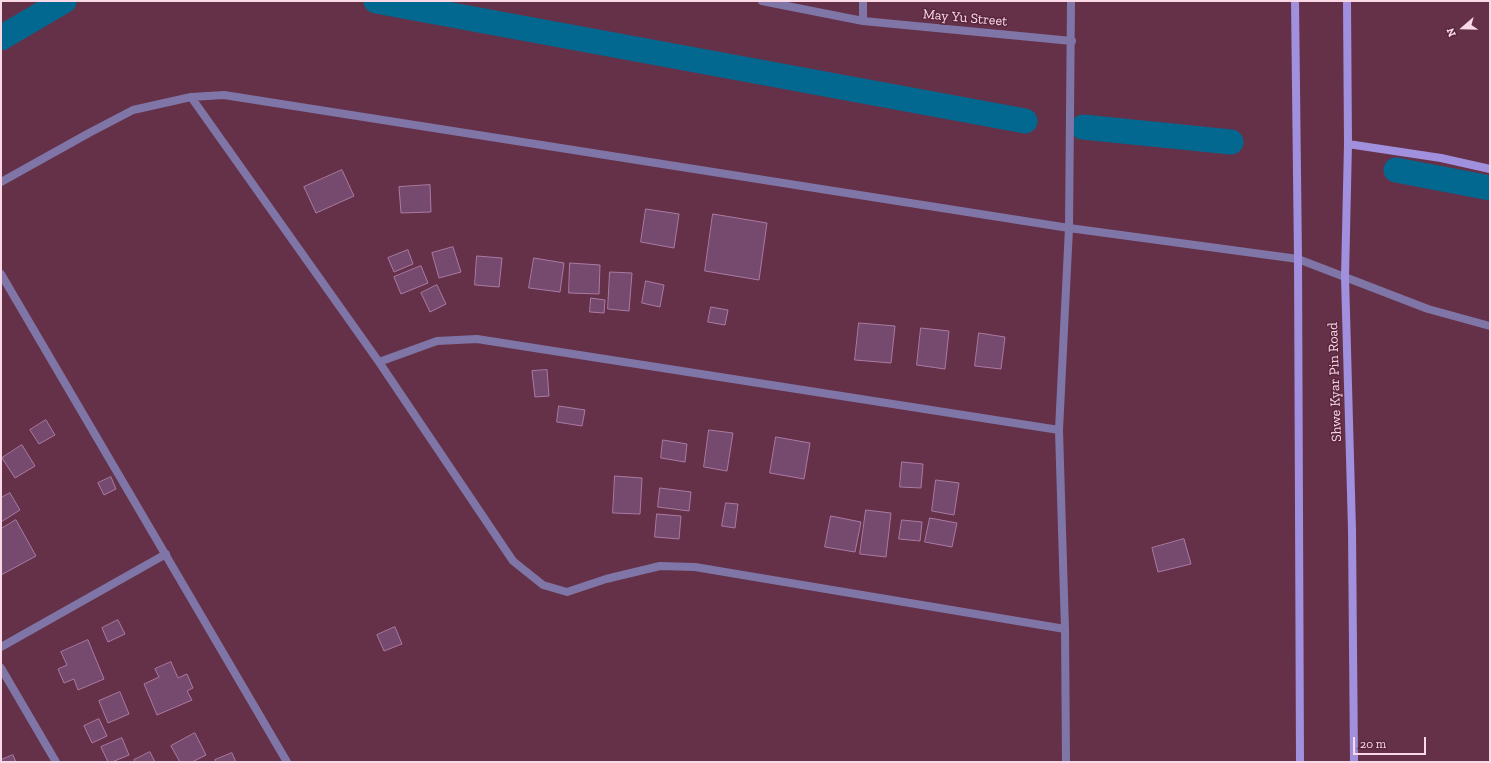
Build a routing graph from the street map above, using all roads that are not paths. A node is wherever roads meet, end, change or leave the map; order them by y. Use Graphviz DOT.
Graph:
graph roads {
  1 [pos="762,1"];
  2 [pos="863,1"];
  3 [pos="1071,1"];
  4 [pos="1295,1"];
  5 [pos="1347,1"];
  6 [pos="863,21"];
  7 [pos="1072,41"];
  8 [pos="190,97"];
  9 [pos="1348,144"];
  10 [pos="1490,169"];
  11 [pos="1,182"];
  12 [pos="1069,228"];
  13 [pos="1298,259"];
  14 [pos="1,274"];
  15 [pos="1345,277"];
  16 [pos="1490,326"];
  17 [pos="379,362"];
  18 [pos="1059,430"];
  19 [pos="166,554"];
  20 [pos="1065,629"];
  21 [pos="1,647"];
  22 [pos="1,668"];
  23 [pos="56,762"];
  24 [pos="287,762"];
  25 [pos="1066,762"];
  26 [pos="1300,762"];
  27 [pos="1354,762"];
  1 -- 6 [label="street, May Yu Street"];
  2 -- 6 [label="street"];
  3 -- 7 [label="street"];
  4 -- 13 [label="street"];
  5 -- 9 [label="street, Shwe Kyar Pin Road"];
  6 -- 7 [label="street, May Yu Street"];
  7 -- 12 [label="street"];
  8 -- 11 [label="street"];
  8 -- 12 [label="street"];
  8 -- 17 [label="street"];
  9 -- 10 [label="street"];
  9 -- 15 [label="street, Shwe Kyar Pin Road"];
  12 -- 13 [label="street"];
  12 -- 18 [label="street"];
  13 -- 15 [label="street"];
  13 -- 26 [label="street"];
  14 -- 19 [label="street"];
  15 -- 16 [label="street"];
  15 -- 27 [label="street, Shwe Kyar Pin Road"];
  17 -- 18 [label="street"];
  17 -- 20 [label="street"];
  18 -- 20 [label="street"];
  19 -- 21 [label="street"];
  19 -- 24 [label="street"];
  20 -- 25 [label="street"];
  22 -- 23 [label="street"];
}
